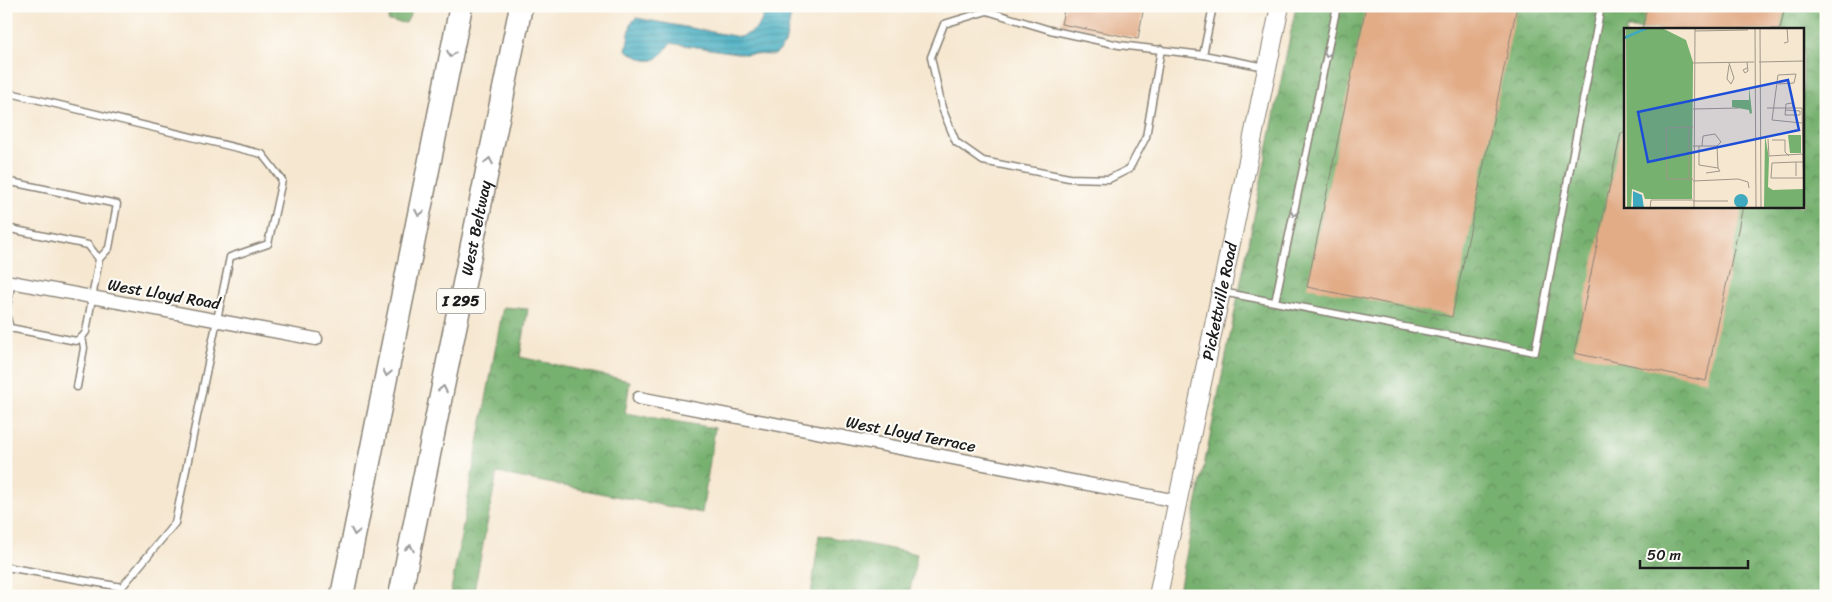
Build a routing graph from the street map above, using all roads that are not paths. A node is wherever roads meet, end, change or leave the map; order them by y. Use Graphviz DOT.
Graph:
graph roads {
  1 [pos="461,6"];
  2 [pos="521,6"];
  3 [pos="1213,6"];
  4 [pos="1280,6"];
  5 [pos="1337,6"];
  6 [pos="1601,6"];
  7 [pos="988,9"];
  8 [pos="1161,49"];
  9 [pos="1203,55"];
  10 [pos="1268,68"];
  11 [pos="6,92"];
  12 [pos="6,181"];
  13 [pos="6,228"];
  14 [pos="99,259"];
  15 [pos="9,281"];
  16 [pos="1221,292"];
  17 [pos="92,298"];
  18 [pos="1275,302"];
  19 [pos="6,312"];
  20 [pos="218,320"];
  21 [pos="82,337"];
  22 [pos="316,339"];
  23 [pos="77,387"];
  24 [pos="639,398"];
  25 [pos="1177,501"];
  26 [pos="6,566"];
  27 [pos="122,587"];
  28 [pos="120,596"];
  29 [pos="342,596"];
  30 [pos="400,596"];
  31 [pos="1158,596"];
  1 -- 29 [label="highway, one-way"];
  30 -- 2 [label="highway, West Beltway / I 295, one-way"];
  3 -- 9 [label="lane"];
  4 -- 10 [label="street, Pickettville Road"];
  5 -- 18 [label="lane, one-way"];
  6 -- 18 [label="lane"];
  7 -- 8 [label="lane"];
  7 -- 8 [label="lane"];
  8 -- 9 [label="lane"];
  9 -- 10 [label="lane"];
  10 -- 16 [label="street, Pickettville Road"];
  11 -- 20 [label="lane"];
  12 -- 14 [label="lane"];
  13 -- 14 [label="lane"];
  14 -- 17 [label="lane"];
  15 -- 17 [label="street, West Lloyd Road"];
  15 -- 19 [label="lane"];
  16 -- 18 [label="lane"];
  16 -- 25 [label="street, Pickettville Road"];
  17 -- 20 [label="street, West Lloyd Road"];
  17 -- 21 [label="lane"];
  19 -- 21 [label="lane"];
  20 -- 22 [label="street, West Lloyd Road"];
  20 -- 27 [label="lane"];
  21 -- 23 [label="lane"];
  24 -- 25 [label="street, West Lloyd Terrace"];
  25 -- 31 [label="street, Pickettville Road"];
  26 -- 27 [label="lane"];
  27 -- 28 [label="lane"];
}
